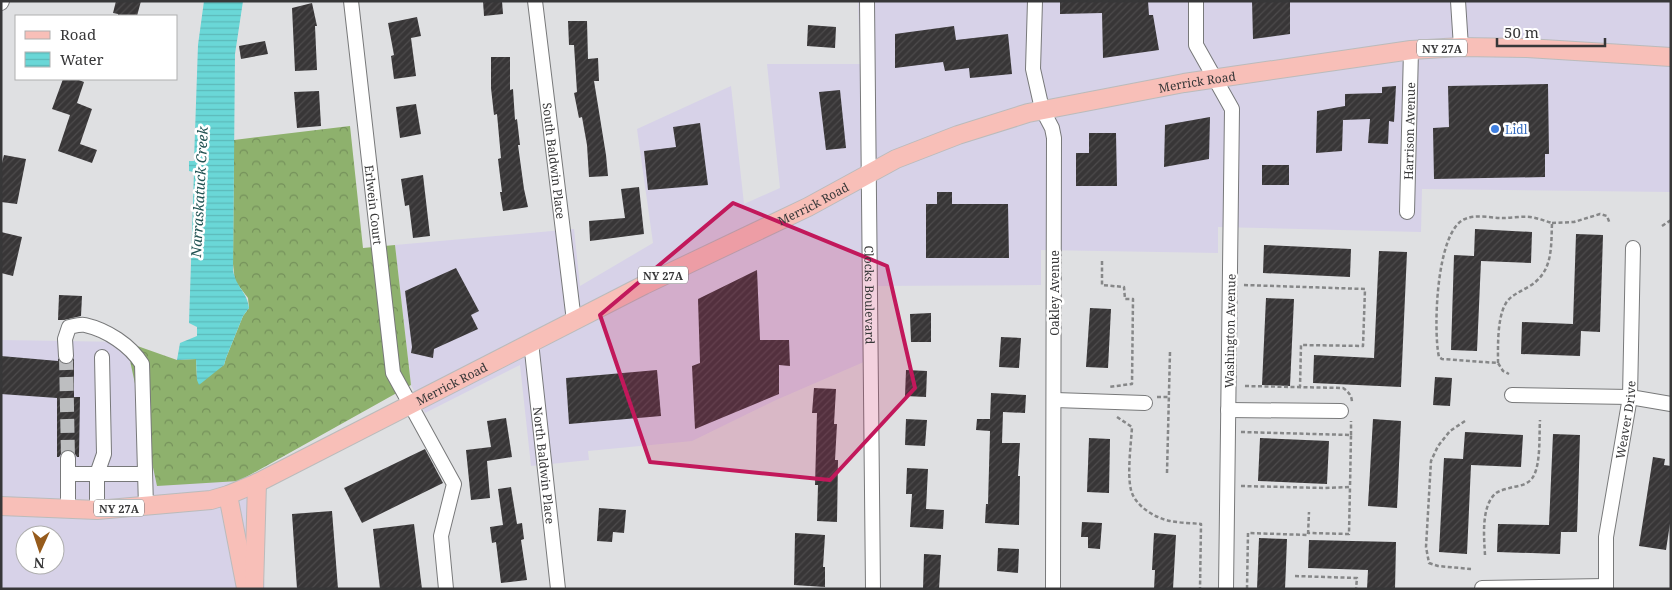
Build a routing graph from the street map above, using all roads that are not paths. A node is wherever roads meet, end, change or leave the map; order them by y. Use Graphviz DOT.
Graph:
graph roads {
  1 [pos="351,1"];
  2 [pos="535,1"];
  3 [pos="867,1"];
  4 [pos="1034,1"];
  5 [pos="1196,1"];
  6 [pos="1458,1"];
  7 [pos="1461,47"];
  8 [pos="1411,50"];
  9 [pos="1671,58"];
  10 [pos="1214,78"];
  11 [pos="1042,109"];
  12 [pos="869,174"];
  13 [pos="1407,212"];
  14 [pos="1633,248"];
  15 [pos="574,321"];
  16 [pos="531,342"];
  17 [pos="66,356"];
  18 [pos="102,357"];
  19 [pos="1512,394"];
  20 [pos="1630,397"];
  21 [pos="1054,400"];
  22 [pos="411,403"];
  23 [pos="1144,403"];
  24 [pos="1671,404"];
  25 [pos="1228,410"];
  26 [pos="1348,412"];
  27 [pos="68,458"];
  28 [pos="68,474"];
  29 [pos="97,474"];
  30 [pos="145,474"];
  31 [pos="257,482"];
  32 [pos="228,495"];
  33 [pos="1,506"];
  34 [pos="146,506"];
  35 [pos="68,509"];
  36 [pos="96,510"];
  37 [pos="1606,587"];
  38 [pos="1482,588"];
  39 [pos="247,589"];
  40 [pos="254,589"];
  41 [pos="446,589"];
  42 [pos="558,589"];
  43 [pos="873,589"];
  44 [pos="1054,589"];
  45 [pos="1226,589"];
  1 -- 22 [label="street, Erlwein Court"];
  2 -- 15 [label="street, South Baldwin Place"];
  3 -- 12 [label="street, Clocks Boulevard"];
  4 -- 11 [label="street, Oakley Avenue"];
  5 -- 10 [label="street, Washington Avenue"];
  6 -- 7 [label="street"];
  7 -- 8 [label="main road, Merrick Road / NY 27A"];
  7 -- 9 [label="main road, Merrick Road / NY 27A"];
  8 -- 10 [label="main road, Merrick Road / NY 27A"];
  8 -- 13 [label="street, Harrison Avenue"];
  10 -- 11 [label="main road, Merrick Road / NY 27A"];
  10 -- 25 [label="street, Washington Avenue"];
  11 -- 12 [label="main road, Merrick Road / NY 27A"];
  11 -- 21 [label="street, Oakley Avenue"];
  12 -- 15 [label="main road, Merrick Road / NY 27A"];
  12 -- 43 [label="street, Clocks Boulevard"];
  14 -- 20 [label="street, Weaver Drive"];
  15 -- 16 [label="main road, Merrick Road / NY 27A"];
  16 -- 22 [label="main road, Merrick Road / NY 27A"];
  16 -- 42 [label="street, North Baldwin Place"];
  17 -- 30 [label="street"];
  18 -- 29 [label="street"];
  19 -- 20 [label="street"];
  20 -- 24 [label="street"];
  20 -- 37 [label="street, Weaver Drive"];
  21 -- 23 [label="street"];
  21 -- 44 [label="street, Oakley Avenue"];
  22 -- 31 [label="main road, Merrick Road / NY 27A"];
  22 -- 41 [label="street, Erlwein Court"];
  25 -- 26 [label="street"];
  25 -- 45 [label="street, Washington Avenue"];
  27 -- 28 [label="street"];
  28 -- 29 [label="street"];
  28 -- 35 [label="street"];
  29 -- 30 [label="street"];
  29 -- 36 [label="street"];
  30 -- 34 [label="street"];
  31 -- 32 [label="main road, Merrick Road / NY 27A"];
  31 -- 40 [label="main road"];
  32 -- 34 [label="main road, Merrick Road / NY 27A"];
  32 -- 39 [label="main road"];
  33 -- 35 [label="main road, Merrick Road / NY 27A"];
  34 -- 36 [label="main road, Merrick Road / NY 27A"];
  35 -- 36 [label="main road, Merrick Road / NY 27A"];
  37 -- 38 [label="street"];
}
